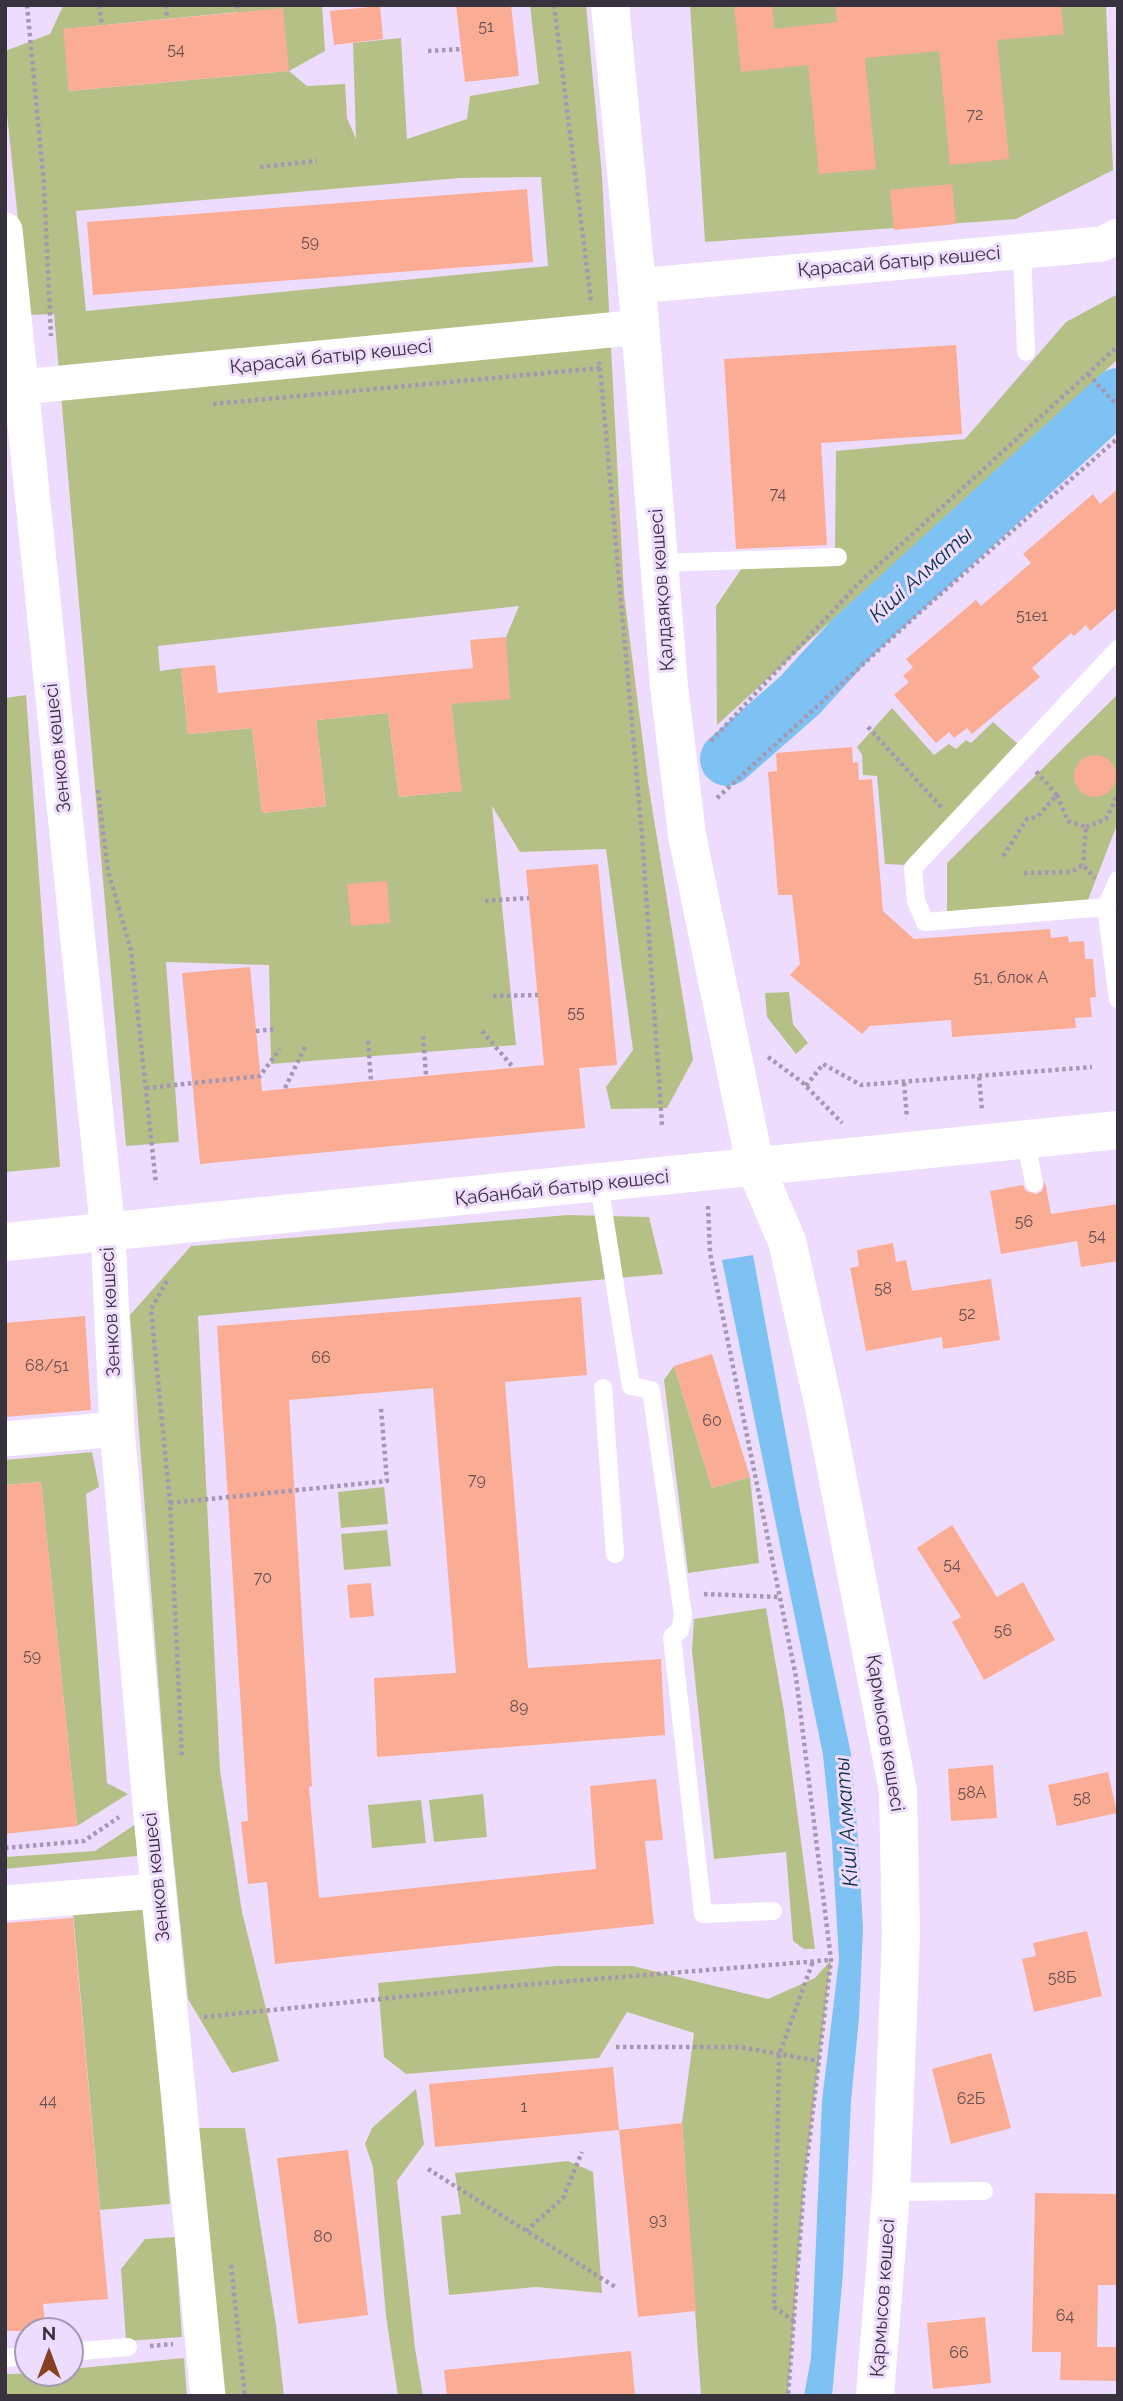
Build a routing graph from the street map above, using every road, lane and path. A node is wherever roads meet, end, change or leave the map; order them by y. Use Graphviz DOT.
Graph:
graph roads {
  1 [pos="27,5"];
  2 [pos="99,5"];
  3 [pos="166,5"];
  4 [pos="237,5"];
  5 [pos="554,5"];
  6 [pos="610,5"];
  7 [pos="238,12"];
  8 [pos="167,18"];
  9 [pos="102,24"];
  10 [pos="462,49"];
  11 [pos="428,51"];
  12 [pos="317,161"];
  13 [pos="260,167"];
  14 [pos="5,230"];
  15 [pos="1118,236"];
  16 [pos="1022,252"];
  17 [pos="637,286"];
  18 [pos="592,306"];
  19 [pos="640,327"];
  20 [pos="1118,346"];
  21 [pos="1026,352"];
  22 [pos="598,356"];
  23 [pos="600,368"];
  24 [pos="1088,375"];
  25 [pos="37,386"];
  26 [pos="205,405"];
  27 [pos="1118,407"];
  28 [pos="1118,438"];
  29 [pos="838,557"];
  30 [pos="660,563"];
  31 [pos="1118,649"];
  32 [pos="868,727"];
  33 [pos="708,744"];
  34 [pos="1021,753"];
  35 [pos="97,779"];
  36 [pos="1118,794"];
  37 [pos="1057,795"];
  38 [pos="716,799"];
  39 [pos="956,823"];
  40 [pos="1086,827"];
  41 [pos="1003,856"];
  42 [pos="1083,865"];
  43 [pos="1024,873"];
  44 [pos="1113,892"];
  45 [pos="528,898"];
  46 [pos="485,901"];
  47 [pos="538,995"];
  48 [pos="493,996"];
  49 [pos="1118,999"];
  50 [pos="277,1029"];
  51 [pos="256,1031"];
  52 [pos="482,1031"];
  53 [pos="423,1036"];
  54 [pos="368,1041"];
  55 [pos="305,1047"];
  56 [pos="280,1049"];
  57 [pos="762,1052"];
  58 [pos="513,1067"];
  59 [pos="1092,1067"];
  60 [pos="426,1075"];
  61 [pos="979,1077"];
  62 [pos="371,1081"];
  63 [pos="904,1083"];
  64 [pos="806,1086"];
  65 [pos="146,1088"];
  66 [pos="285,1088"];
  67 [pos="837,1118"];
  68 [pos="984,1122"];
  69 [pos="662,1125"];
  70 [pos="908,1129"];
  71 [pos="1118,1130"];
  72 [pos="1025,1139"];
  73 [pos="756,1169"];
  74 [pos="1034,1183"];
  75 [pos="156,1184"];
  76 [pos="599,1184"];
  77 [pos="708,1206"];
  78 [pos="108,1233"];
  79 [pos="5,1242"];
  80 [pos="167,1281"];
  81 [pos="603,1388"];
  82 [pos="381,1409"];
  83 [pos="117,1429"];
  84 [pos="5,1439"];
  85 [pos="170,1503"];
  86 [pos="615,1554"];
  87 [pos="678,1594"];
  88 [pos="779,1597"];
  89 [pos="182,1767"];
  90 [pos="150,1804"];
  91 [pos="5,1849"];
  92 [pos="158,1891"];
  93 [pos="5,1903"];
  94 [pos="773,1911"];
  95 [pos="831,1960"];
  96 [pos="813,1961"];
  97 [pos="203,2003"];
  98 [pos="188,2018"];
  99 [pos="205,2030"];
  100 [pos="616,2047"];
  101 [pos="779,2055"];
  102 [pos="819,2061"];
  103 [pos="582,2152"];
  104 [pos="428,2169"];
  105 [pos="984,2190"];
  106 [pos="891,2192"];
  107 [pos="526,2231"];
  108 [pos="230,2257"];
  109 [pos="617,2288"];
  110 [pos="794,2321"];
  111 [pos="202,2342"];
  112 [pos="128,2347"];
  113 [pos="84,2351"];
  114 [pos="208,2396"];
  115 [pos="245,2396"];
  116 [pos="788,2396"];
  117 [pos="875,2396"];
  1 -- 25 [label="path"];
  2 -- 9 [label="path"];
  3 -- 8 [label="path"];
  4 -- 7 [label="path"];
  5 -- 18 [label="path"];
  6 -- 17 [label="street, Қалдаяқов көшесі"];
  10 -- 11 [label="path"];
  12 -- 13 [label="path"];
  14 -- 25 [label="street, Зенков көшесі"];
  15 -- 16 [label="street, Қарасай батыр көшесі"];
  16 -- 17 [label="street, Қарасай батыр көшесі"];
  16 -- 21 [label="lane"];
  17 -- 19 [label="street, Қалдаяқов көшесі"];
  19 -- 25 [label="street, Қарасай батыр көшесі"];
  19 -- 30 [label="street, Қалдаяқов көшесі"];
  20 -- 24 [label="path"];
  22 -- 23 [label="path"];
  23 -- 26 [label="path"];
  23 -- 69 [label="path"];
  24 -- 27 [label="path"];
  24 -- 33 [label="path"];
  25 -- 78 [label="street, Зенков көшесі"];
  28 -- 38 [label="path"];
  29 -- 30 [label="lane"];
  30 -- 73 [label="street, Қалдаяқов көшесі"];
  31 -- 34 [label="lane"];
  32 -- 39 [label="path"];
  34 -- 37 [label="path"];
  34 -- 39 [label="lane"];
  35 -- 65 [label="path"];
  36 -- 40 [label="path"];
  37 -- 40 [label="path"];
  37 -- 41 [label="path"];
  39 -- 44 [label="lane"];
  40 -- 42 [label="path"];
  42 -- 43 [label="path"];
  42 -- 44 [label="path"];
  44 -- 49 [label="lane"];
  45 -- 46 [label="path"];
  47 -- 48 [label="path"];
  50 -- 51 [label="path"];
  52 -- 58 [label="path"];
  53 -- 60 [label="path"];
  54 -- 62 [label="path"];
  55 -- 66 [label="path"];
  56 -- 65 [label="path"];
  57 -- 64 [label="path"];
  59 -- 61 [label="path"];
  61 -- 63 [label="path"];
  61 -- 68 [label="path"];
  63 -- 64 [label="path"];
  63 -- 70 [label="path"];
  64 -- 67 [label="path"];
  65 -- 75 [label="path"];
  71 -- 72 [label="street, Қабанбай батыр көшесі"];
  72 -- 73 [label="street, Қабанбай батыр көшесі"];
  72 -- 74 [label="lane"];
  73 -- 76 [label="street, Қабанбай батыр көшесі"];
  73 -- 106 [label="street, Қармысов көшесі"];
  76 -- 78 [label="street, Қабанбай батыр көшесі"];
  76 -- 87 [label="lane"];
  77 -- 88 [label="path"];
  78 -- 79 [label="street, Қабанбай батыр көшесі"];
  78 -- 83 [label="street, Зенков көшесі"];
  80 -- 85 [label="path"];
  81 -- 86 [label="lane"];
  82 -- 85 [label="path"];
  83 -- 84 [label="street"];
  83 -- 90 [label="street, Зенков көшесі"];
  85 -- 89 [label="path"];
  87 -- 88 [label="path"];
  87 -- 94 [label="lane"];
  88 -- 95 [label="path"];
  90 -- 91 [label="path"];
  90 -- 92 [label="street, Зенков көшесі"];
  92 -- 93 [label="street"];
  92 -- 98 [label="street, Зенков көшесі"];
  95 -- 96 [label="path"];
  95 -- 102 [label="path"];
  96 -- 98 [label="path"];
  96 -- 101 [label="path"];
  97 -- 98 [label="path"];
  98 -- 99 [label="path"];
  98 -- 111 [label="street, Зенков көшесі"];
  100 -- 101 [label="path"];
  101 -- 102 [label="path"];
  101 -- 110 [label="path"];
  102 -- 110 [label="path"];
  103 -- 107 [label="path"];
  104 -- 107 [label="path"];
  105 -- 106 [label="lane"];
  106 -- 117 [label="street, Қармысов көшесі"];
  107 -- 109 [label="path"];
  108 -- 115 [label="path"];
  110 -- 116 [label="path"];
  111 -- 112 [label="path"];
  111 -- 114 [label="street, Зенков көшесі"];
  112 -- 113 [label="lane"];
}
